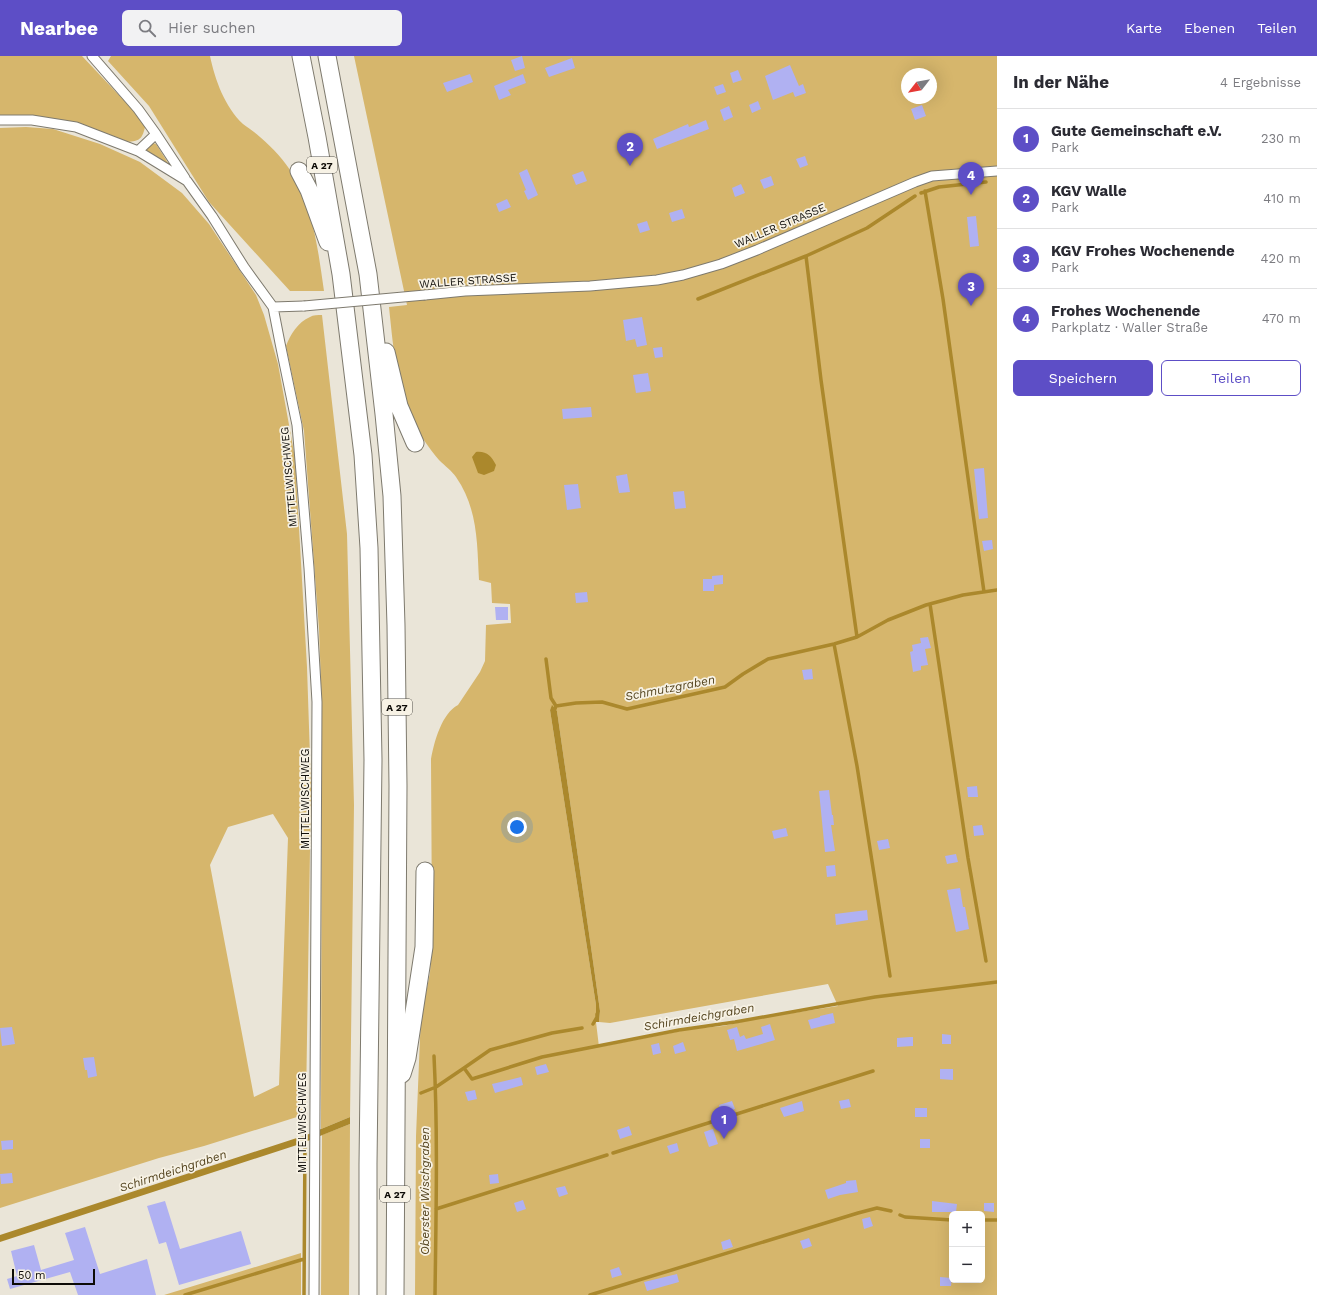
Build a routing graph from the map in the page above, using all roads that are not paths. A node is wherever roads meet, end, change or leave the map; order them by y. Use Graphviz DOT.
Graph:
graph roads {
  1 [pos="92,56"];
  2 [pos="301,56"];
  3 [pos="327,56"];
  4 [pos="0,120"];
  5 [pos="156,134"];
  6 [pos="138,151"];
  7 [pos="997,171"];
  8 [pos="299,172"];
  9 [pos="187,181"];
  10 [pos="341,274"];
  11 [pos="274,307"];
  12 [pos="374,321"];
  13 [pos="415,443"];
  14 [pos="426,871"];
  15 [pos="396,1094"];
  16 [pos="314,1295"];
  17 [pos="368,1295"];
  18 [pos="395,1295"];
  1 -- 5 [label="street"];
  2 -- 10 [label="highway, A 27"];
  3 -- 12 [label="highway, A 27"];
  4 -- 6 [label="street"];
  5 -- 6 [label="street"];
  5 -- 9 [label="street"];
  6 -- 9 [label="street"];
  7 -- 11 [label="street, WALLER STRASSE, bridge"];
  8 -- 10 [label="highway"];
  9 -- 11 [label="street"];
  10 -- 17 [label="highway, A 27"];
  11 -- 16 [label="street, MITTELWISCHWEG"];
  12 -- 13 [label="highway"];
  12 -- 15 [label="highway, A 27"];
  14 -- 15 [label="highway"];
  15 -- 18 [label="highway, A 27"];
}
